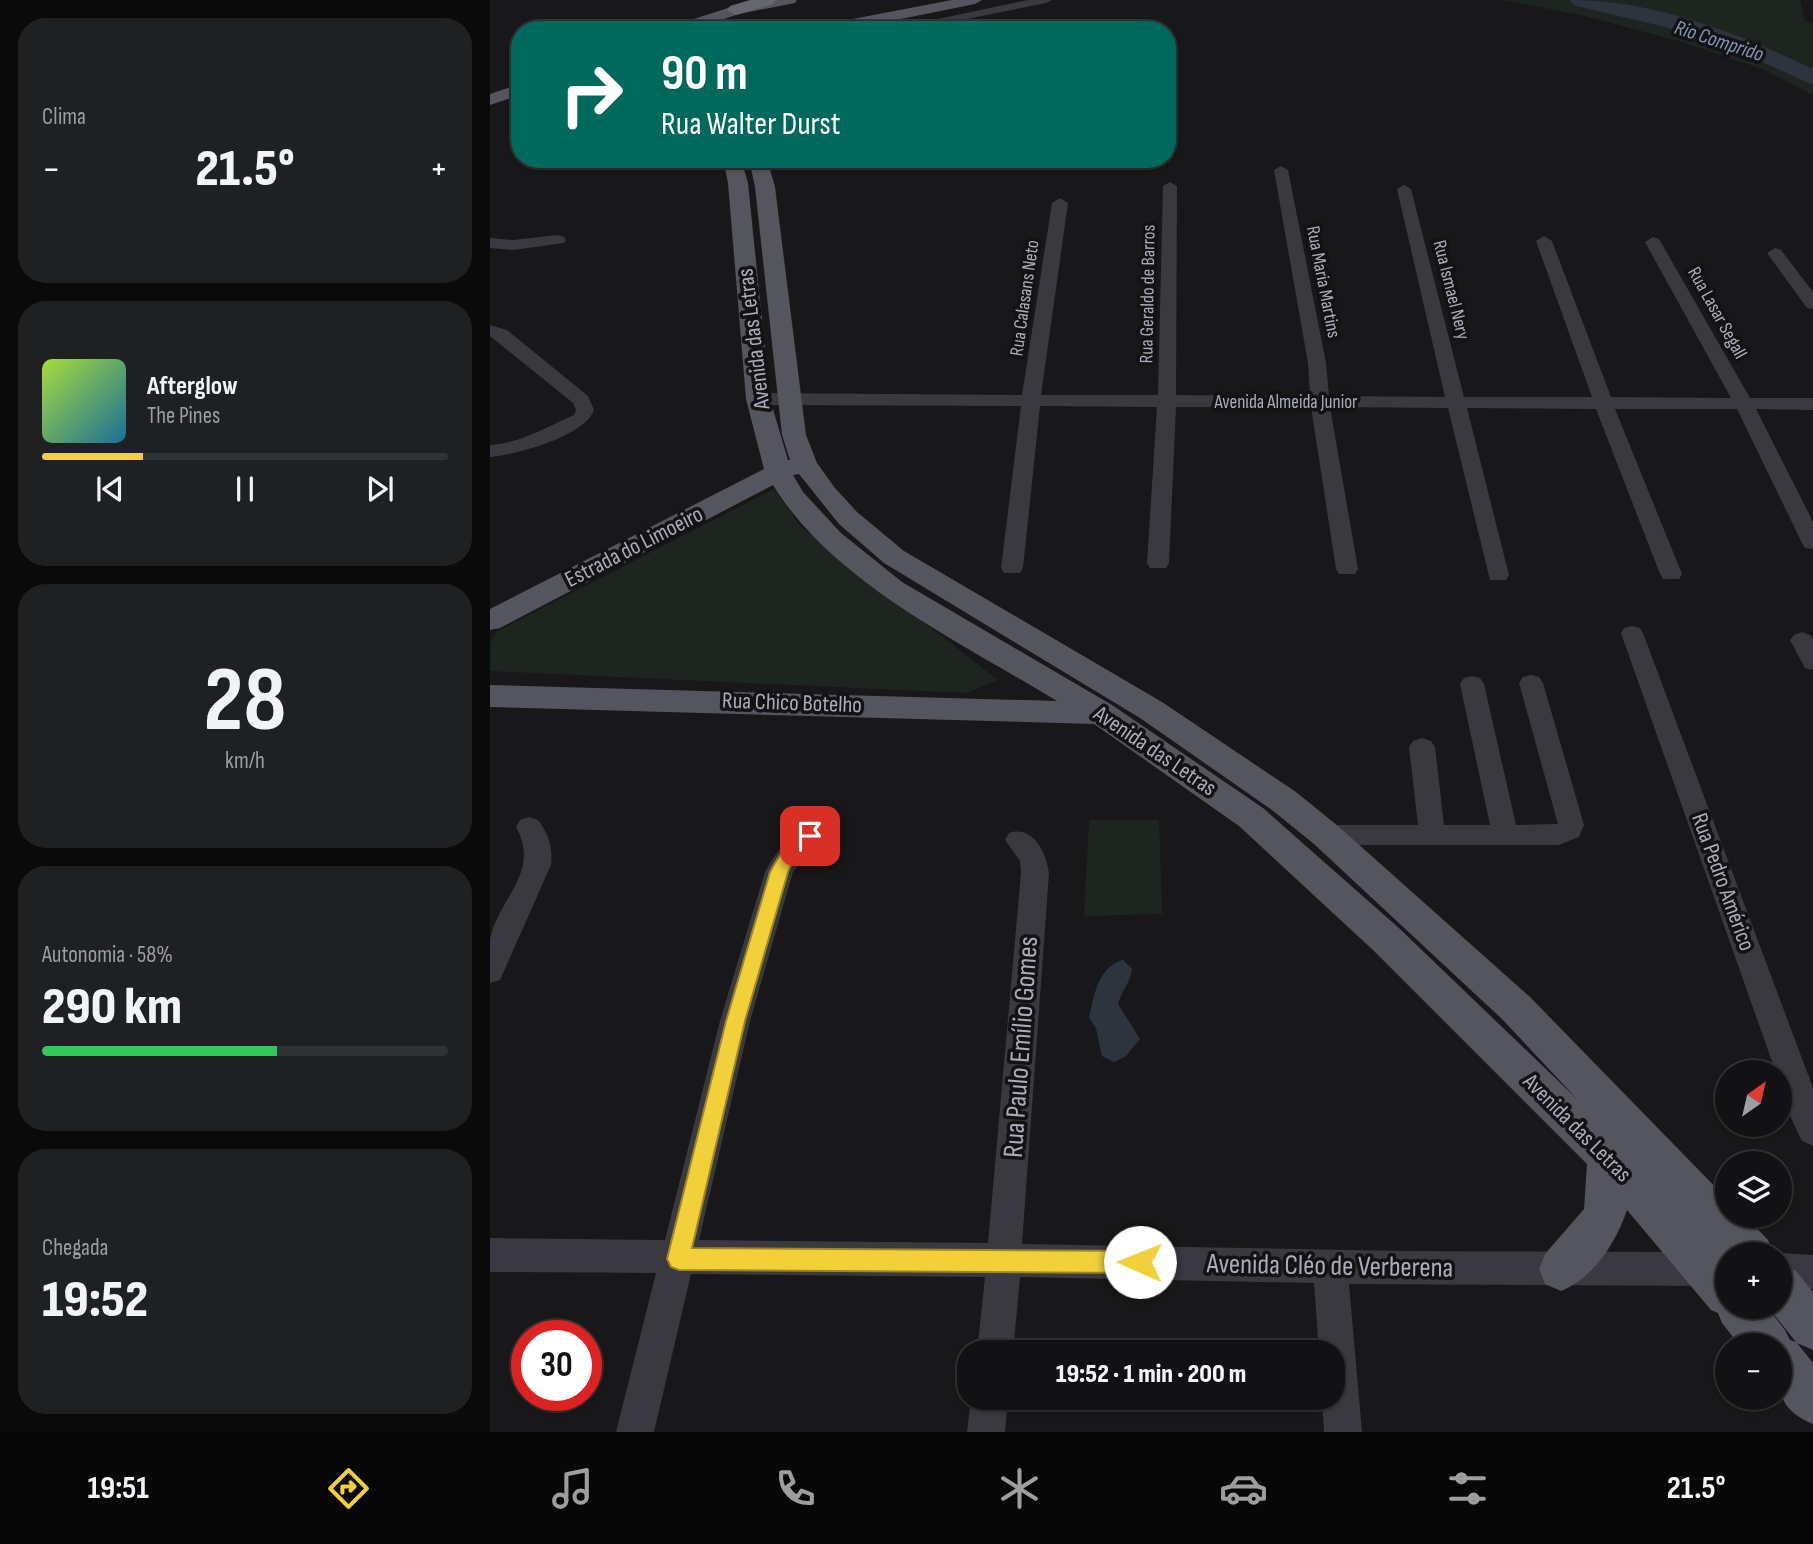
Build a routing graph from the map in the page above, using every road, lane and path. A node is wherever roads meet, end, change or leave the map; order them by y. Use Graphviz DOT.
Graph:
graph roads {
  1 [pos="767,0"];
  2 [pos="790,0"];
  3 [pos="936,0"];
  4 [pos="975,0"];
  5 [pos="1046,0"];
  6 [pos="736,10"];
  7 [pos="921,12"];
  8 [pos="702,21"];
  9 [pos="871,21"];
  10 [pos="938,21"];
  11 [pos="734,168"];
  12 [pos="760,168"];
  13 [pos="1281,170"];
  14 [pos="1170,187"];
  15 [pos="1404,189"];
  16 [pos="1060,203"];
  17 [pos="558,240"];
  18 [pos="1544,241"];
  19 [pos="1653,242"];
  20 [pos="490,243"];
  21 [pos="1775,253"];
  22 [pos="1813,304"];
  23 [pos="490,330"];
  24 [pos="774,398"];
  25 [pos="1031,399"];
  26 [pos="1167,401"];
  27 [pos="1320,402"];
  28 [pos="1457,402"];
  29 [pos="1603,402"];
  30 [pos="1744,404"];
  31 [pos="1813,404"];
  32 [pos="490,451"];
  33 [pos="791,467"];
  34 [pos="1813,543"];
  35 [pos="1158,563"];
  36 [pos="1012,568"];
  37 [pos="1347,569"];
  38 [pos="1671,574"];
  39 [pos="1498,575"];
  40 [pos="490,621"];
  41 [pos="1632,633"];
  42 [pos="1802,640"];
  43 [pos="1813,662"];
  44 [pos="1066,675"];
  45 [pos="1531,683"];
  46 [pos="1472,684"];
  47 [pos="491,696"];
  48 [pos="1014,711"];
  49 [pos="1101,713"];
  50 [pos="1422,747"];
  51 [pos="529,827"];
  52 [pos="1432,833"];
  53 [pos="1326,835"];
  54 [pos="1505,835"];
  55 [pos="810,836"];
  56 [pos="1018,840"];
  57 [pos="490,971"];
  58 [pos="1607,1101"];
  59 [pos="1569,1119"];
  60 [pos="1813,1131"];
  61 [pos="1606,1156"];
  62 [pos="1740,1242"];
  63 [pos="490,1255"];
  64 [pos="679,1259"];
  65 [pos="1005,1260"];
  66 [pos="1330,1266"];
  67 [pos="1560,1269"];
  68 [pos="1792,1271"];
  69 [pos="1813,1272"];
  70 [pos="1715,1279"];
  71 [pos="1715,1281"];
  72 [pos="1792,1302"];
  73 [pos="1748,1319"];
  74 [pos="1813,1328"];
  75 [pos="1759,1333"];
  76 [pos="996,1340"];
  77 [pos="1792,1374"];
  78 [pos="1813,1400"];
  79 [pos="989,1410"];
  80 [pos="635,1432"];
  81 [pos="986,1432"];
  82 [pos="1343,1432"];
  1 -- 6 [label="highway"];
  2 -- 6 [label="main road"];
  3 -- 7 [label="main road"];
  4 -- 7 [label="main road"];
  5 -- 10 [label="street"];
  6 -- 8 [label="main road"];
  7 -- 9 [label="main road"];
  11 -- 24 [label="main road, Avenida das Letras"];
  12 -- 24 [label="main road, Avenida das Letras"];
  13 -- 27 [label="street, Rua Maria Martins"];
  14 -- 26 [label="street, Rua Geraldo de Barros"];
  15 -- 28 [label="street, Rua Ismael Nery"];
  16 -- 25 [label="street, Rua Calasans Neto"];
  17 -- 20 [label="street"];
  18 -- 29 [label="street"];
  19 -- 30 [label="street, Rua Lasar Segall"];
  21 -- 22 [label="street"];
  23 -- 32 [label="street"];
  24 -- 25 [label="street, Avenida Almeida Junior"];
  24 -- 33 [label="main road, Avenida das Letras"];
  25 -- 26 [label="street, Avenida Almeida Junior"];
  25 -- 36 [label="street, Rua Calasans Neto"];
  26 -- 27 [label="street, Avenida Almeida Junior"];
  26 -- 35 [label="street, Rua Geraldo de Barros"];
  27 -- 28 [label="street, Avenida Almeida Junior"];
  27 -- 37 [label="street, Rua Maria Martins"];
  28 -- 29 [label="street, Avenida Almeida Junior"];
  28 -- 39 [label="street, Rua Ismael Nery"];
  29 -- 30 [label="street, Avenida Almeida Junior"];
  29 -- 38 [label="street"];
  30 -- 31 [label="street, Avenida Almeida Junior"];
  30 -- 34 [label="street, Rua Lasar Segall"];
  33 -- 40 [label="main road, Estrada do Limoeiro"];
  33 -- 44 [label="main road, Avenida das Letras"];
  41 -- 60 [label="street, Rua Pedro Américo"];
  42 -- 43 [label="street"];
  44 -- 48 [label="main road, Rua Chico Botelho"];
  44 -- 49 [label="main road, Avenida das Letras"];
  44 -- 53 [label="main road, Avenida das Letras"];
  45 -- 54 [label="street"];
  46 -- 54 [label="street"];
  47 -- 48 [label="main road, Rua Chico Botelho"];
  48 -- 49 [label="main road"];
  49 -- 59 [label="main road, Avenida das Letras"];
  50 -- 52 [label="street"];
  51 -- 57 [label="street"];
  52 -- 53 [label="street"];
  52 -- 54 [label="street"];
  53 -- 58 [label="main road, Avenida das Letras"];
  55 -- 64 [label="street"];
  56 -- 65 [label="street, Rua Paulo Emílio Gomes"];
  58 -- 59 [label="main road"];
  58 -- 62 [label="main road, Avenida das Letras"];
  59 -- 61 [label="main road, Avenida das Letras"];
  61 -- 67 [label="main road"];
  61 -- 70 [label="main road, Avenida das Letras"];
  63 -- 64 [label="street, Avenida Cléo de Verberena"];
  64 -- 65 [label="street, Avenida Cléo de Verberena"];
  64 -- 80 [label="street"];
  65 -- 66 [label="street, Avenida Cléo de Verberena"];
  65 -- 76 [label="street, Rua Paulo Emílio Gomes"];
  66 -- 67 [label="street, Avenida Cléo de Verberena"];
  66 -- 82 [label="street"];
  67 -- 71 [label="street, Avenida Cléo de Verberena"];
  68 -- 69 [label="street"];
  72 -- 74 [label="main road"];
  73 -- 75 [label="main road"];
  77 -- 78 [label="main road"];
  79 -- 81 [label="street"];
}
